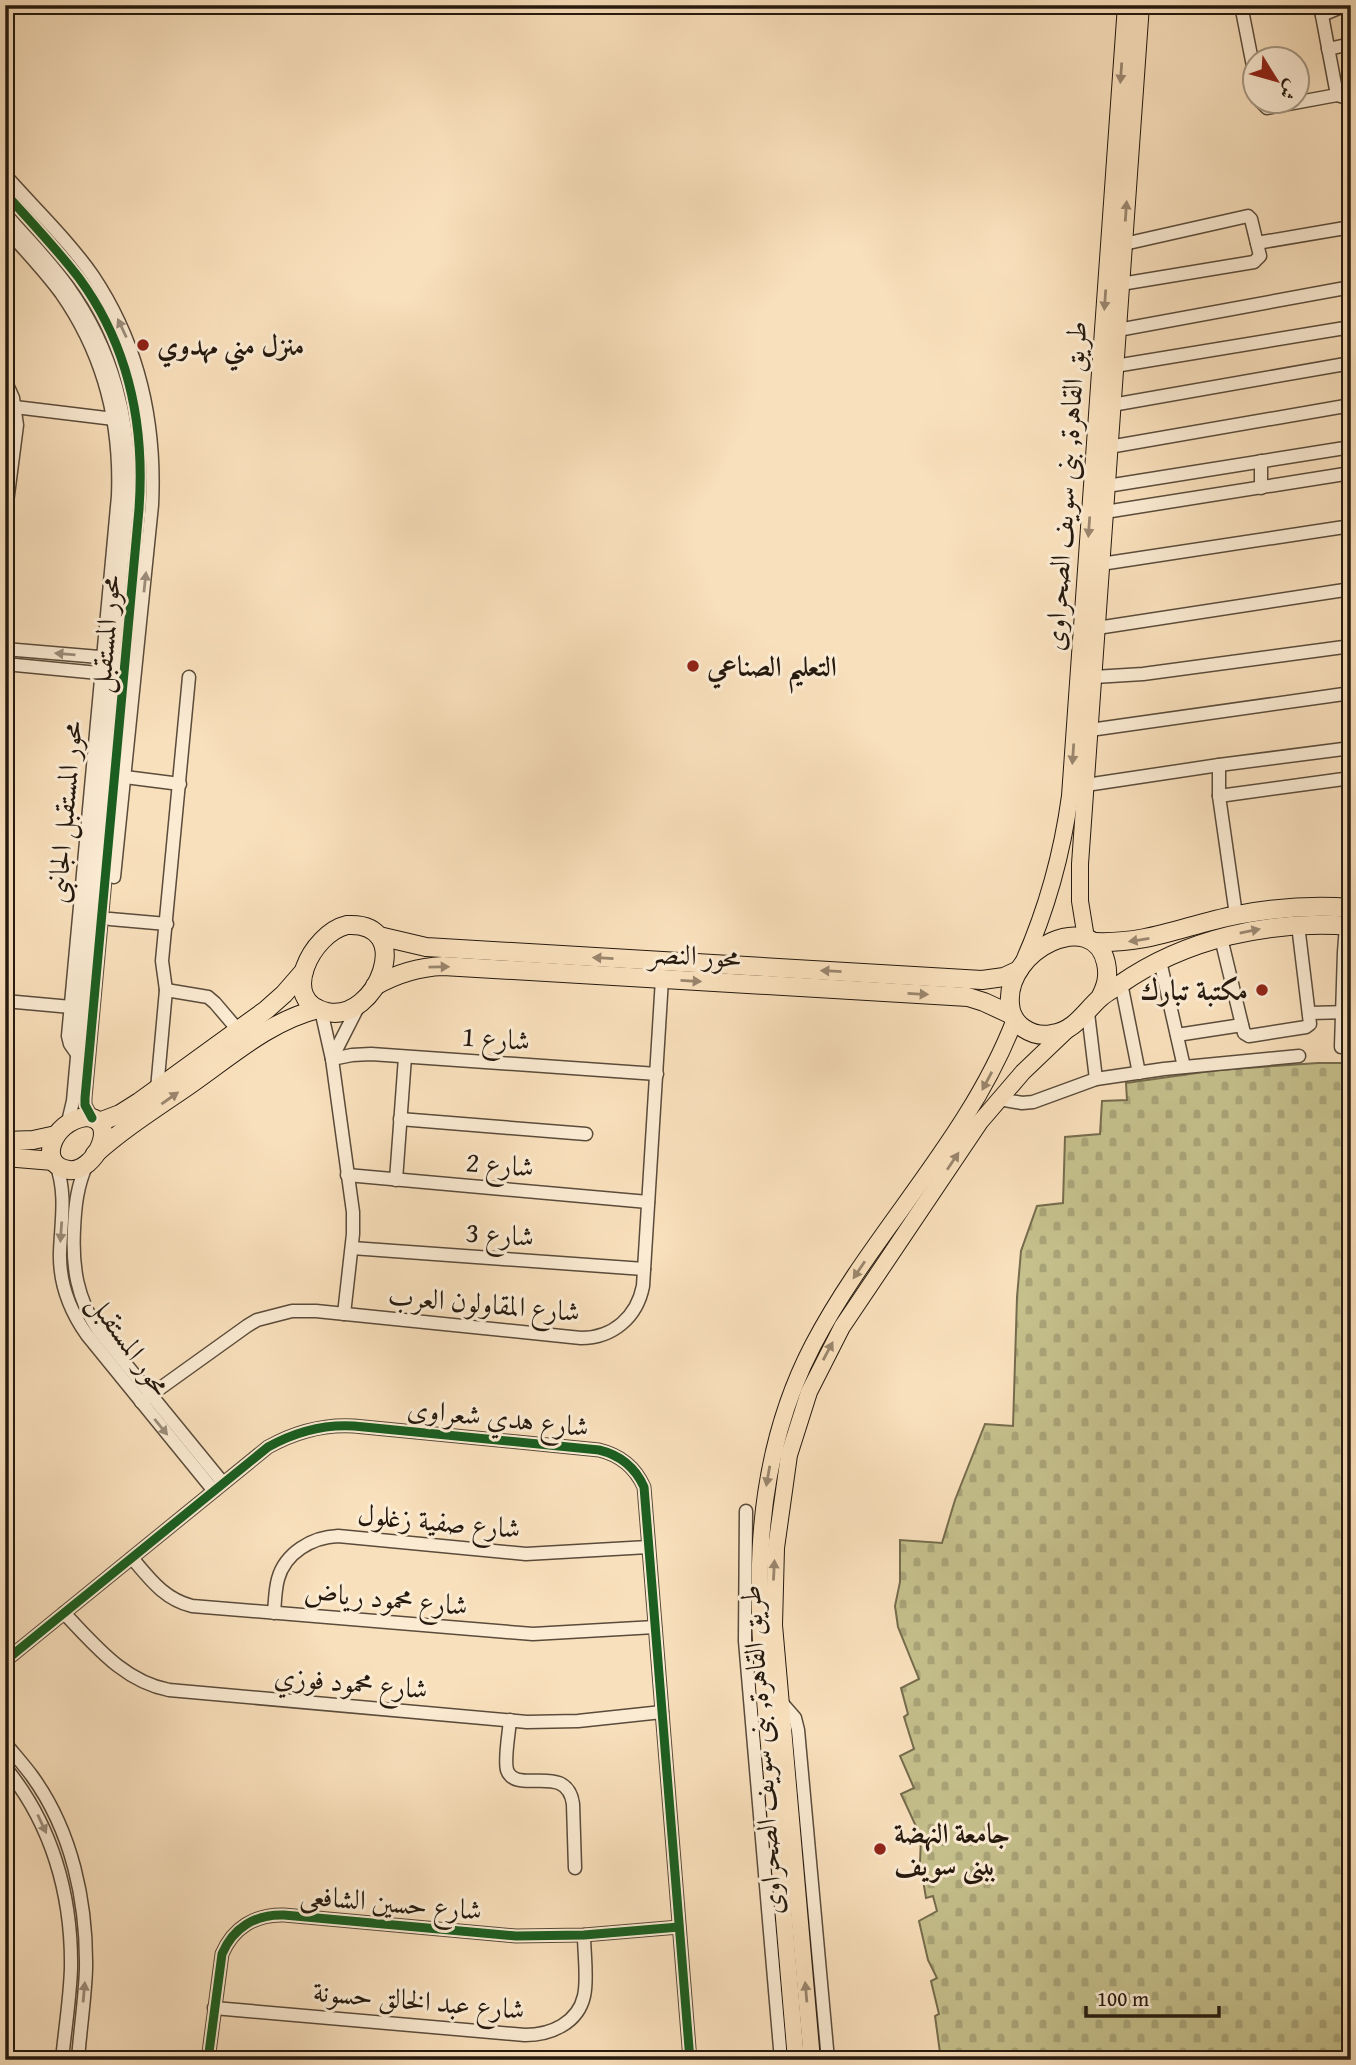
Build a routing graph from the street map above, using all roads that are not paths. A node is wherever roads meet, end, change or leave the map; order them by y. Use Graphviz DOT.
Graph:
graph roads {
  1 [pos="1126,5"];
  2 [pos="1141,5"];
  3 [pos="1241,5"];
  4 [pos="1346,5"];
  5 [pos="1321,10"];
  6 [pos="1351,44"];
  7 [pos="1250,46"];
  8 [pos="1328,49"];
  9 [pos="1336,95"];
  10 [pos="1351,99"];
  11 [pos="1310,100"];
  12 [pos="5,175"];
  13 [pos="5,193"];
  14 [pos="5,213"];
  15 [pos="1351,227"];
  16 [pos="5,228"];
  17 [pos="1257,243"];
  18 [pos="1124,244"];
  19 [pos="1121,284"];
  20 [pos="1351,287"];
  21 [pos="1351,327"];
  22 [pos="1118,330"];
  23 [pos="1110,360"];
  24 [pos="1351,363"];
  25 [pos="5,380"];
  26 [pos="1112,405"];
  27 [pos="1351,405"];
  28 [pos="15,407"];
  29 [pos="114,419"];
  30 [pos="1110,447"];
  31 [pos="1351,447"];
  32 [pos="1261,461"];
  33 [pos="1351,473"];
  34 [pos="1107,486"];
  35 [pos="1261,488"];
  36 [pos="1105,512"];
  37 [pos="5,518"];
  38 [pos="1351,526"];
  39 [pos="1101,564"];
  40 [pos="1351,589"];
  41 [pos="1097,628"];
  42 [pos="1351,646"];
  43 [pos="5,649"];
  44 [pos="121,655"];
  45 [pos="5,664"];
  46 [pos="113,674"];
  47 [pos="189,677"];
  48 [pos="1094,677"];
  49 [pos="1351,693"];
  50 [pos="1090,730"];
  51 [pos="1351,748"];
  52 [pos="1219,765"];
  53 [pos="125,777"];
  54 [pos="1351,778"];
  55 [pos="180,783"];
  56 [pos="1086,785"];
  57 [pos="1219,796"];
  58 [pos="1059,862"];
  59 [pos="1080,864"];
  60 [pos="1236,915"];
  61 [pos="110,919"];
  62 [pos="1349,920"];
  63 [pos="167,924"];
  64 [pos="1298,925"];
  65 [pos="105,933"];
  66 [pos="1172,933"];
  67 [pos="379,936"];
  68 [pos="1221,938"];
  69 [pos="1090,940"];
  70 [pos="1181,952"];
  71 [pos="1160,961"];
  72 [pos="1021,967"];
  73 [pos="304,971"];
  74 [pos="662,979"];
  75 [pos="1121,983"];
  76 [pos="375,986"];
  77 [pos="166,990"];
  78 [pos="1100,998"];
  79 [pos="5,1001"];
  80 [pos="360,1003"];
  81 [pos="71,1007"];
  82 [pos="319,1009"];
  83 [pos="1346,1012"];
  84 [pos="1088,1013"];
  85 [pos="1308,1013"];
  86 [pos="1013,1017"];
  87 [pos="1073,1024"];
  88 [pos="1242,1025"];
  89 [pos="238,1030"];
  90 [pos="1177,1035"];
  91 [pos="1341,1047"];
  92 [pos="83,1053"];
  93 [pos="1299,1056"];
  94 [pos="405,1057"];
  95 [pos="332,1059"];
  96 [pos="1184,1067"];
  97 [pos="1139,1073"];
  98 [pos="657,1074"];
  99 [pos="1096,1079"];
  100 [pos="157,1089"];
  101 [pos="999,1099"];
  102 [pos="400,1119"];
  103 [pos="95,1120"];
  104 [pos="62,1128"];
  105 [pos="586,1134"];
  106 [pos="5,1141"];
  107 [pos="25,1150"];
  108 [pos="5,1157"];
  109 [pos="91,1159"];
  110 [pos="55,1163"];
  111 [pos="348,1175"];
  112 [pos="396,1180"];
  113 [pos="648,1202"];
  114 [pos="352,1248"];
  115 [pos="644,1269"];
  116 [pos="344,1314"];
  117 [pos="146,1398"];
  118 [pos="218,1487"];
  119 [pos="746,1511"];
  120 [pos="649,1547"];
  121 [pos="132,1558"];
  122 [pos="752,1596"];
  123 [pos="64,1613"];
  124 [pos="274,1613"];
  125 [pos="655,1627"];
  126 [pos="5,1661"];
  127 [pos="781,1702"];
  128 [pos="662,1712"];
  129 [pos="510,1720"];
  130 [pos="5,1743"];
  131 [pos="778,1764"];
  132 [pos="5,1767"];
  133 [pos="575,1868"];
  134 [pos="679,1927"];
  135 [pos="584,1935"];
  136 [pos="214,2008"];
  137 [pos="816,2017"];
  138 [pos="62,2060"];
  139 [pos="78,2060"];
  140 [pos="208,2060"];
  141 [pos="690,2060"];
  142 [pos="781,2060"];
  143 [pos="796,2060"];
  144 [pos="812,2060"];
  145 [pos="828,2060"];
  1 -- 23 [label="main road, طريق القاهرة, بنى سويف الصحراوى, one-way"];
  18 -- 2 [label="main road, طريق القاهرة, بنى سويف الصحراوى, one-way"];
  3 -- 7 [label="street"];
  4 -- 5 [label="street"];
  5 -- 8 [label="street"];
  6 -- 8 [label="street"];
  8 -- 9 [label="street"];
  9 -- 10 [label="street"];
  9 -- 11 [label="street"];
  44 -- 12 [label="street, محور المستقبل الجانبى, one-way"];
  13 -- 44 [label="street, محور المستقبل"];
  14 -- 44 [label="street, محور المستقبل"];
  15 -- 17 [label="street"];
  16 -- 29 [label="street, محور المستقبل الجانبى"];
  17 -- 18 [label="street"];
  17 -- 19 [label="street"];
  18 -- 19 [label="main road, طريق القاهرة, بنى سويف الصحراوى"];
  19 -- 22 [label="main road, طريق القاهرة, بنى سويف الصحراوى"];
  20 -- 22 [label="street"];
  21 -- 23 [label="street"];
  22 -- 23 [label="main road, طريق القاهرة, بنى سويف الصحراوى"];
  23 -- 26 [label="main road, طريق القاهرة, بنى سويف الصحراوى"];
  23 -- 58 [label="main road, طريق القاهرة, بنى سويف الصحراوى, one-way"];
  24 -- 26 [label="street"];
  25 -- 28 [label="street"];
  26 -- 30 [label="main road, طريق القاهرة, بنى سويف الصحراوى"];
  27 -- 30 [label="street"];
  28 -- 29 [label="street"];
  28 -- 37 [label="street"];
  29 -- 44 [label="street, محور المستقبل الجانبى"];
  30 -- 34 [label="main road, طريق القاهرة, بنى سويف الصحراوى"];
  31 -- 32 [label="street"];
  32 -- 34 [label="street"];
  32 -- 35 [label="street"];
  33 -- 35 [label="street"];
  34 -- 36 [label="main road, طريق القاهرة, بنى سويف الصحراوى"];
  35 -- 36 [label="street"];
  36 -- 39 [label="main road, طريق القاهرة, بنى سويف الصحراوى"];
  38 -- 39 [label="street"];
  39 -- 41 [label="main road, طريق القاهرة, بنى سويف الصحراوى"];
  40 -- 41 [label="street"];
  41 -- 48 [label="main road, طريق القاهرة, بنى سويف الصحراوى"];
  42 -- 48 [label="street"];
  44 -- 43 [label="street, one-way"];
  44 -- 46 [label="street, محور المستقبل"];
  44 -- 46 [label="street, محور المستقبل الجانبى"];
  44 -- 53 [label="street, محور المستقبل الجانبى"];
  45 -- 46 [label="street"];
  46 -- 65 [label="street, محور المستقبل"];
  46 -- 81 [label="street, محور المستقبل الجانبى"];
  46 -- 92 [label="street, محور المستقبل"];
  47 -- 55 [label="street"];
  48 -- 50 [label="main road, طريق القاهرة, بنى سويف الصحراوى"];
  49 -- 50 [label="street"];
  50 -- 56 [label="main road, طريق القاهرة, بنى سويف الصحراوى"];
  51 -- 52 [label="street"];
  52 -- 56 [label="street"];
  52 -- 57 [label="street"];
  53 -- 55 [label="street"];
  53 -- 61 [label="street, محور المستقبل الجانبى"];
  54 -- 57 [label="street"];
  55 -- 63 [label="street"];
  56 -- 59 [label="main road, طريق القاهرة, بنى سويف الصحراوى"];
  57 -- 60 [label="street"];
  58 -- 59 [label="main road"];
  58 -- 72 [label="main road, طريق القاهرة, بنى سويف الصحراوى"];
  59 -- 69 [label="main road, طريق القاهرة, بنى سويف الصحراوى"];
  60 -- 62 [label="highway"];
  60 -- 66 [label="highway"];
  61 -- 63 [label="street"];
  61 -- 65 [label="street, محور المستقبل الجانبى"];
  62 -- 64 [label="highway"];
  62 -- 83 [label="street"];
  63 -- 77 [label="street"];
  68 -- 64 [label="highway, one-way"];
  64 -- 85 [label="street"];
  65 -- 92 [label="street, محور المستقبل"];
  66 -- 69 [label="highway, one-way"];
  66 -- 70 [label="highway"];
  72 -- 67 [label="highway, محور النصر, one-way"];
  67 -- 73 [label="highway"];
  67 -- 76 [label="highway"];
  68 -- 70 [label="highway"];
  68 -- 88 [label="street"];
  69 -- 72 [label="highway"];
  69 -- 78 [label="highway"];
  70 -- 71 [label="highway"];
  71 -- 75 [label="highway"];
  71 -- 90 [label="street"];
  72 -- 86 [label="highway"];
  73 -- 82 [label="highway"];
  73 -- 89 [label="highway"];
  76 -- 74 [label="highway, محور النصر, one-way"];
  74 -- 86 [label="highway, محور النصر, one-way"];
  74 -- 98 [label="street, شارع المقاولون العرب"];
  75 -- 78 [label="highway"];
  75 -- 97 [label="street"];
  76 -- 80 [label="highway"];
  77 -- 89 [label="street"];
  77 -- 100 [label="street"];
  78 -- 84 [label="highway"];
  79 -- 81 [label="street"];
  80 -- 82 [label="highway"];
  80 -- 95 [label="street"];
  81 -- 92 [label="street, محور المستقبل الجانبى"];
  82 -- 95 [label="street"];
  109 -- 82 [label="highway, one-way"];
  83 -- 85 [label="street"];
  83 -- 91 [label="street"];
  84 -- 87 [label="highway"];
  84 -- 99 [label="street"];
  85 -- 88 [label="street"];
  86 -- 87 [label="highway"];
  86 -- 122 [label="main road, طريق القاهرة, بنى سويف الصحراوى, one-way"];
  87 -- 101 [label="main road, طريق القاهرة, بنى سويف الصحراوى"];
  88 -- 90 [label="street"];
  89 -- 100 [label="highway"];
  90 -- 96 [label="street"];
  92 -- 103 [label="street, محور المستقبل"];
  92 -- 104 [label="street, محور المستقبل"];
  93 -- 96 [label="street"];
  94 -- 95 [label="street, شارع 1"];
  94 -- 98 [label="street, شارع 1"];
  94 -- 102 [label="street"];
  95 -- 111 [label="street"];
  96 -- 97 [label="street"];
  97 -- 99 [label="street"];
  98 -- 113 [label="street, شارع المقاولون العرب"];
  99 -- 101 [label="street"];
  100 -- 103 [label="highway"];
  127 -- 101 [label="main road, طريق القاهرة, بنى سويف الصحراوى, one-way"];
  102 -- 105 [label="street"];
  102 -- 112 [label="street"];
  103 -- 104 [label="highway"];
  103 -- 109 [label="highway"];
  104 -- 107 [label="highway"];
  104 -- 110 [label="highway"];
  106 -- 107 [label="highway"];
  107 -- 108 [label="highway"];
  107 -- 110 [label="highway"];
  109 -- 110 [label="highway"];
  109 -- 117 [label="street, محور المستقبل"];
  110 -- 117 [label="street, محور المستقبل, one-way"];
  111 -- 112 [label="street, شارع 2"];
  111 -- 114 [label="street"];
  112 -- 113 [label="street, شارع 2"];
  113 -- 115 [label="street, شارع المقاولون العرب"];
  114 -- 115 [label="street, شارع 3"];
  114 -- 116 [label="street"];
  115 -- 116 [label="street, شارع المقاولون العرب"];
  116 -- 117 [label="street, شارع المقاولون العرب"];
  117 -- 118 [label="street, محور المستقبل"];
  118 -- 120 [label="street, شارع هدي شعراوى"];
  118 -- 121 [label="street, شارع هدي شعراوى"];
  119 -- 122 [label="street"];
  120 -- 124 [label="street, شارع صفية زغلول"];
  120 -- 125 [label="street, شارع هدي شعراوى"];
  121 -- 123 [label="street, شارع هدي شعراوى"];
  121 -- 124 [label="street, شارع محمود رياض"];
  122 -- 131 [label="main road, طريق القاهرة, بنى سويف الصحراوى"];
  122 -- 142 [label="street"];
  123 -- 126 [label="street, شارع هدي شعراوى"];
  123 -- 129 [label="street, شارع محمود فوزي"];
  124 -- 125 [label="street, شارع محمود رياض"];
  125 -- 128 [label="street, شارع هدي شعراوى"];
  127 -- 131 [label="main road, طريق القاهرة, بنى سويف الصحراوى"];
  127 -- 137 [label="street"];
  128 -- 129 [label="street, شارع محمود فوزي"];
  128 -- 134 [label="street, شارع هدي شعراوى"];
  129 -- 133 [label="street"];
  139 -- 130 [label="street, one-way"];
  137 -- 131 [label="main road, طريق القاهرة, بنى سويف الصحراوى, one-way"];
  131 -- 143 [label="main road, طريق القاهرة, بنى سويف الصحراوى"];
  132 -- 138 [label="street, one-way"];
  134 -- 135 [label="street, شارع حسين الشافعى"];
  134 -- 141 [label="street, شارع هدي شعراوى"];
  135 -- 136 [label="street, شارع حسين الشافعى"];
  135 -- 136 [label="street, شارع عبد الخالق حسونة"];
  136 -- 140 [label="street, شارع حسين الشافعى"];
  137 -- 144 [label="main road, طريق القاهرة, بنى سويف الصحراوى"];
  137 -- 145 [label="street"];
}
